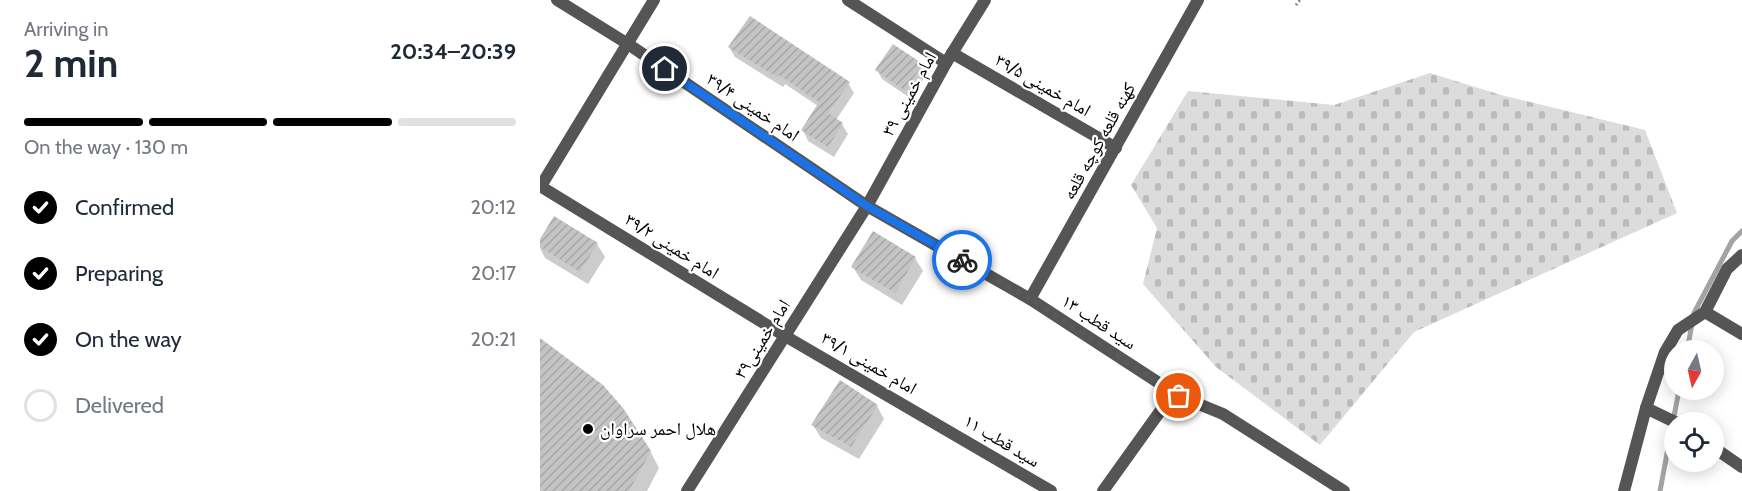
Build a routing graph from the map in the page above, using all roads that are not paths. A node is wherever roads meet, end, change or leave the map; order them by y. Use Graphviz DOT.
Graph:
graph roads {
  1 [pos="557,0"];
  2 [pos="654,0"];
  3 [pos="848,0"];
  4 [pos="985,0"];
  5 [pos="1198,0"];
  6 [pos="628,44"];
  7 [pos="949,58"];
  8 [pos="1116,148"];
  9 [pos="540,186"];
  10 [pos="867,206"];
  11 [pos="1742,255"];
  12 [pos="1030,299"];
  13 [pos="1705,312"];
  14 [pos="1742,334"];
  15 [pos="785,336"];
  16 [pos="1179,396"];
  17 [pos="1646,408"];
  18 [pos="1664,417"];
  19 [pos="934,422"];
  20 [pos="1724,455"];
  21 [pos="1742,467"];
  22 [pos="687,491"];
  23 [pos="1051,491"];
  24 [pos="1104,491"];
  25 [pos="1344,491"];
  26 [pos="1624,491"];
  1 -- 6 [label="street, امام خمینی ۳۹/۴"];
  2 -- 6 [label="street"];
  3 -- 7 [label="street, امام خمینی ۳۹/۵"];
  4 -- 7 [label="street, امام خمینی ۳۹"];
  5 -- 8 [label="street, کهنه قلعه کوچه قلعه"];
  6 -- 9 [label="street"];
  6 -- 10 [label="street, امام خمینی ۳۹/۴"];
  7 -- 8 [label="street, امام خمینی ۳۹/۵"];
  7 -- 10 [label="street, امام خمینی ۳۹"];
  8 -- 12 [label="street, کهنه قلعه کوچه قلعه"];
  9 -- 15 [label="street, امام خمینی ۳۹/۲"];
  10 -- 12 [label="street, امام خمینی ۳۹/۴"];
  10 -- 15 [label="street, امام خمینی۳۹"];
  11 -- 13 [label="street"];
  12 -- 16 [label="street, سید قطب ۱۳"];
  13 -- 14 [label="street"];
  13 -- 17 [label="street"];
  15 -- 19 [label="street, امام خمینی ۳۹/۱"];
  15 -- 22 [label="street, امام خمینی۳۹"];
  16 -- 24 [label="street"];
  16 -- 25 [label="street, سید قطب ۱۳"];
  17 -- 18 [label="street"];
  17 -- 26 [label="street"];
  19 -- 23 [label="street, سید قطب ۱۱"];
  20 -- 21 [label="street"];
}
